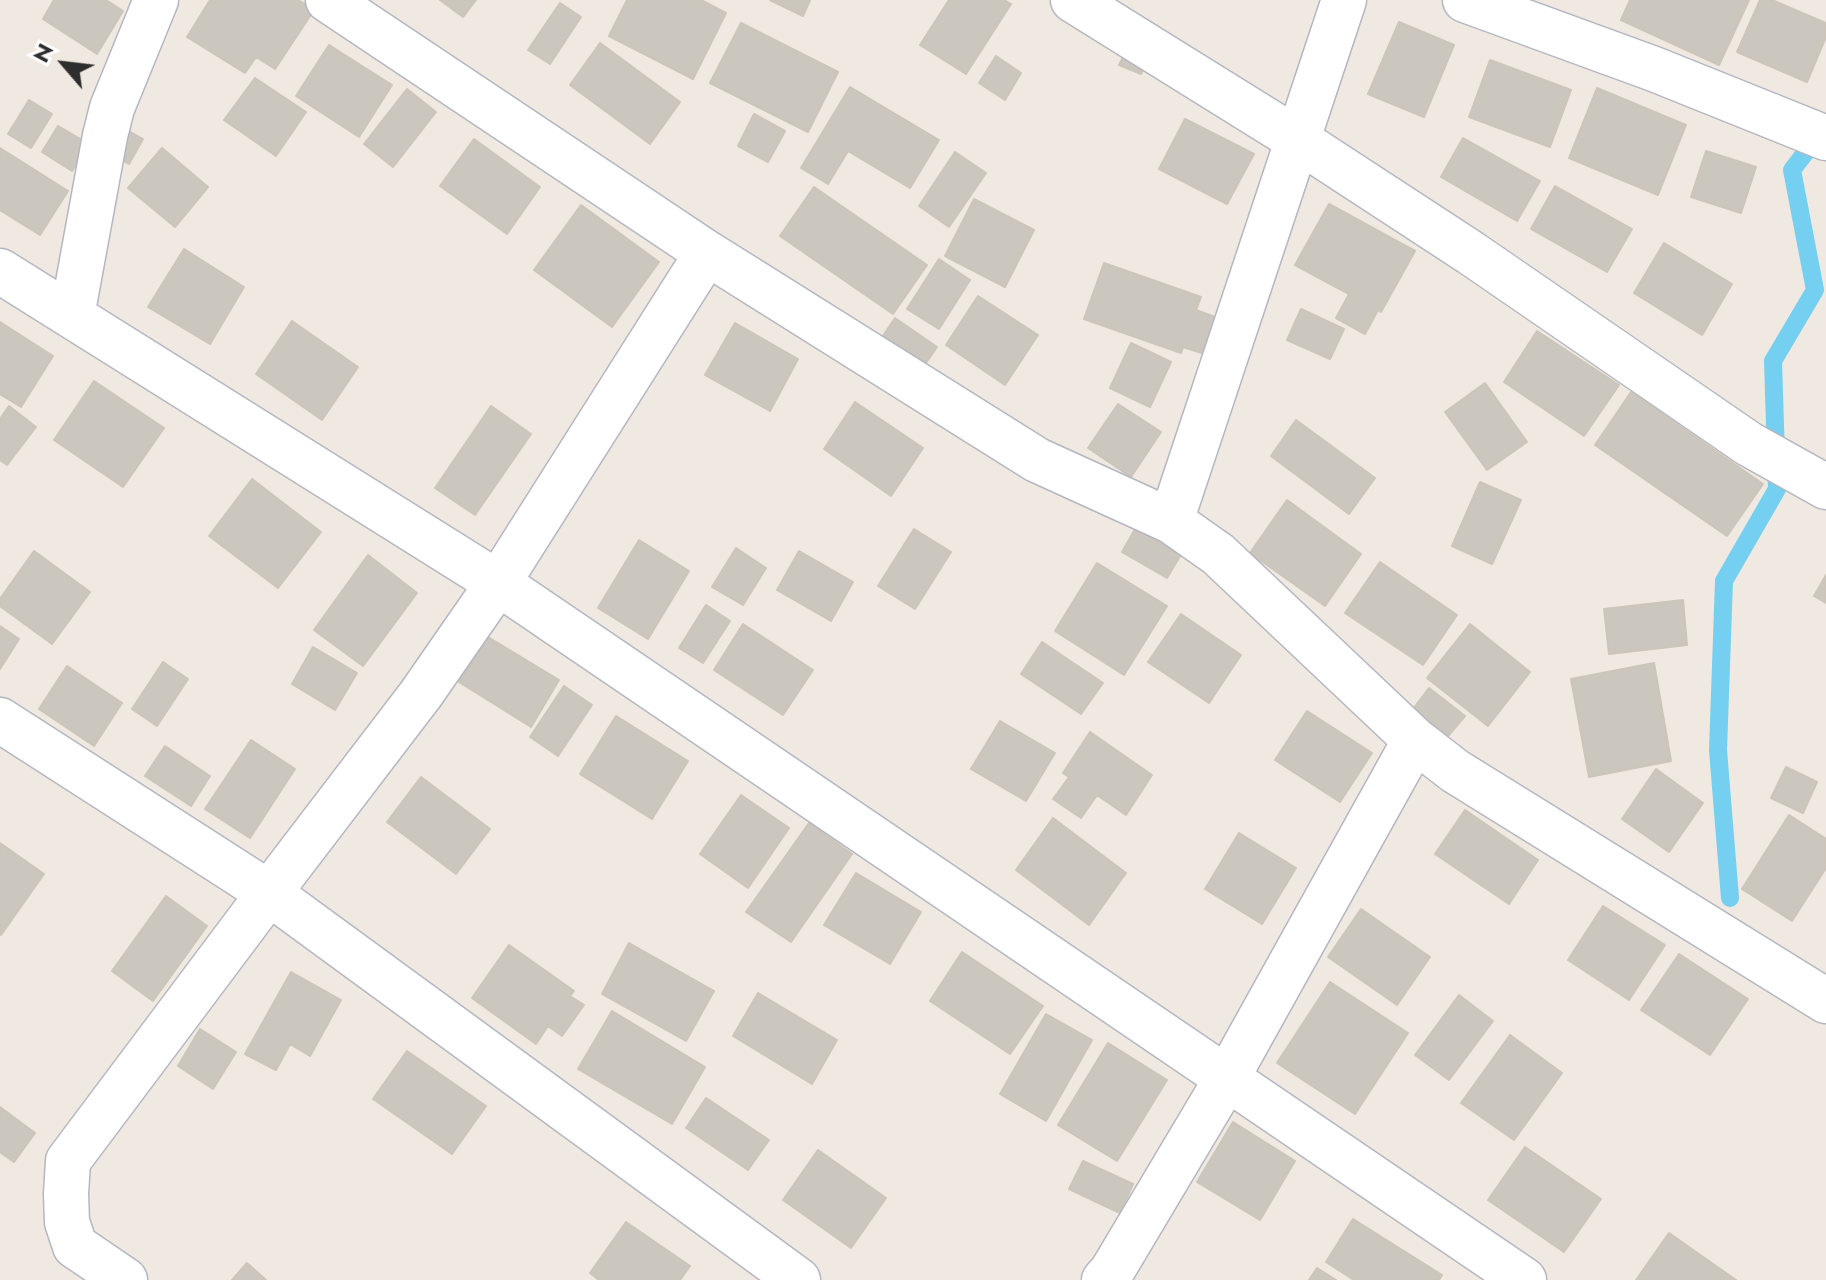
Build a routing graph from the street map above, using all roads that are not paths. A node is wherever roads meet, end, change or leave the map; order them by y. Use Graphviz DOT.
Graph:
graph roads {
  1 [pos="156,0"];
  2 [pos="328,0"];
  3 [pos="1073,0"];
  4 [pos="1344,0"];
  5 [pos="1465,0"];
  6 [pos="1812,132"];
  7 [pos="1298,140"];
  8 [pos="707,253"];
  9 [pos="0,271"];
  10 [pos="72,316"];
  11 [pos="1823,485"];
  12 [pos="1171,521"];
  13 [pos="498,583"];
  14 [pos="0,720"];
  15 [pos="1415,740"];
  16 [pos="269,893"];
  17 [pos="1826,1001"];
  18 [pos="1227,1078"];
  19 [pos="125,1280"];
  20 [pos="798,1280"];
  21 [pos="1104,1280"];
  22 [pos="1524,1280"];
  1 -- 10 [label="street"];
  2 -- 8 [label="street"];
  3 -- 7 [label="street"];
  4 -- 7 [label="street"];
  5 -- 6 [label="street"];
  7 -- 11 [label="street"];
  7 -- 12 [label="street"];
  8 -- 12 [label="street"];
  8 -- 13 [label="street"];
  9 -- 10 [label="street"];
  10 -- 13 [label="street"];
  12 -- 15 [label="street"];
  13 -- 16 [label="street"];
  13 -- 18 [label="street"];
  14 -- 16 [label="street"];
  15 -- 17 [label="street"];
  15 -- 18 [label="street"];
  16 -- 19 [label="street"];
  16 -- 20 [label="street"];
  18 -- 21 [label="street"];
  18 -- 22 [label="street"];
}
